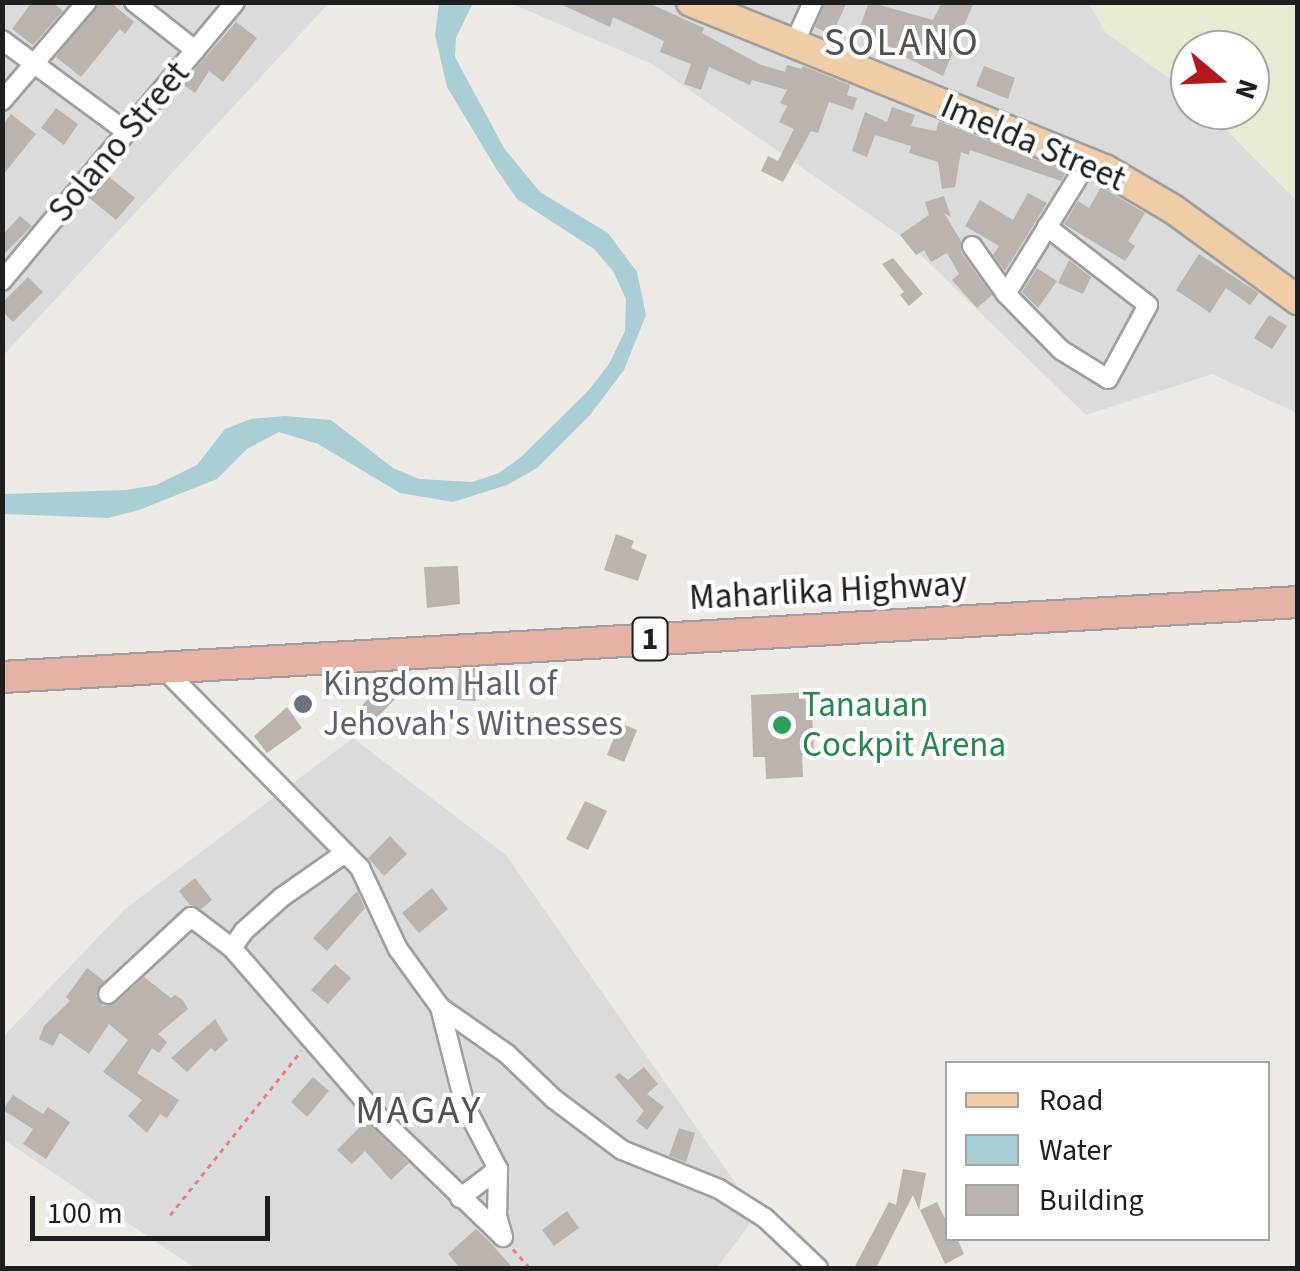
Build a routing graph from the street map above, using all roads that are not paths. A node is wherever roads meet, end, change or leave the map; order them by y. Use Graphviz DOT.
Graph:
graph roads {
  1 [pos="87,2"];
  2 [pos="134,2"];
  3 [pos="235,2"];
  4 [pos="691,2"];
  5 [pos="813,2"];
  6 [pos="727,10"];
  7 [pos="2,40"];
  8 [pos="793,46"];
  9 [pos="195,50"];
  10 [pos="35,63"];
  11 [pos="2,100"];
  12 [pos="127,132"];
  13 [pos="1088,161"];
  14 [pos="1048,227"];
  15 [pos="972,246"];
  16 [pos="2,281"];
  17 [pos="1006,294"];
  18 [pos="1298,300"];
  19 [pos="1298,602"];
  20 [pos="162,668"];
  21 [pos="2,677"];
  22 [pos="345,854"];
  23 [pos="232,948"];
  24 [pos="108,994"];
  25 [pos="440,1007"];
  26 [pos="498,1169"];
  27 [pos="460,1198"];
  28 [pos="818,1268"];
  1 -- 10 [label="street"];
  2 -- 9 [label="street"];
  3 -- 9 [label="street, Solano Street"];
  4 -- 6 [label="main road, Imelda Street"];
  5 -- 8 [label="street"];
  6 -- 8 [label="main road, Imelda Street"];
  7 -- 10 [label="street"];
  8 -- 13 [label="main road, Imelda Street"];
  9 -- 12 [label="street, Solano Street"];
  10 -- 11 [label="street"];
  10 -- 12 [label="street"];
  12 -- 16 [label="street, Solano Street"];
  13 -- 14 [label="street"];
  13 -- 18 [label="main road, Imelda Street"];
  14 -- 17 [label="street"];
  14 -- 17 [label="street"];
  15 -- 17 [label="street"];
  19 -- 20 [label="highway, Maharlika Highway / 1"];
  20 -- 21 [label="highway, Maharlika Highway / 1"];
  20 -- 22 [label="street"];
  22 -- 23 [label="street"];
  22 -- 25 [label="street"];
  23 -- 24 [label="street"];
  23 -- 27 [label="street"];
  25 -- 26 [label="street"];
  25 -- 28 [label="street"];
  26 -- 27 [label="street"];
  26 -- 27 [label="street"];
}
